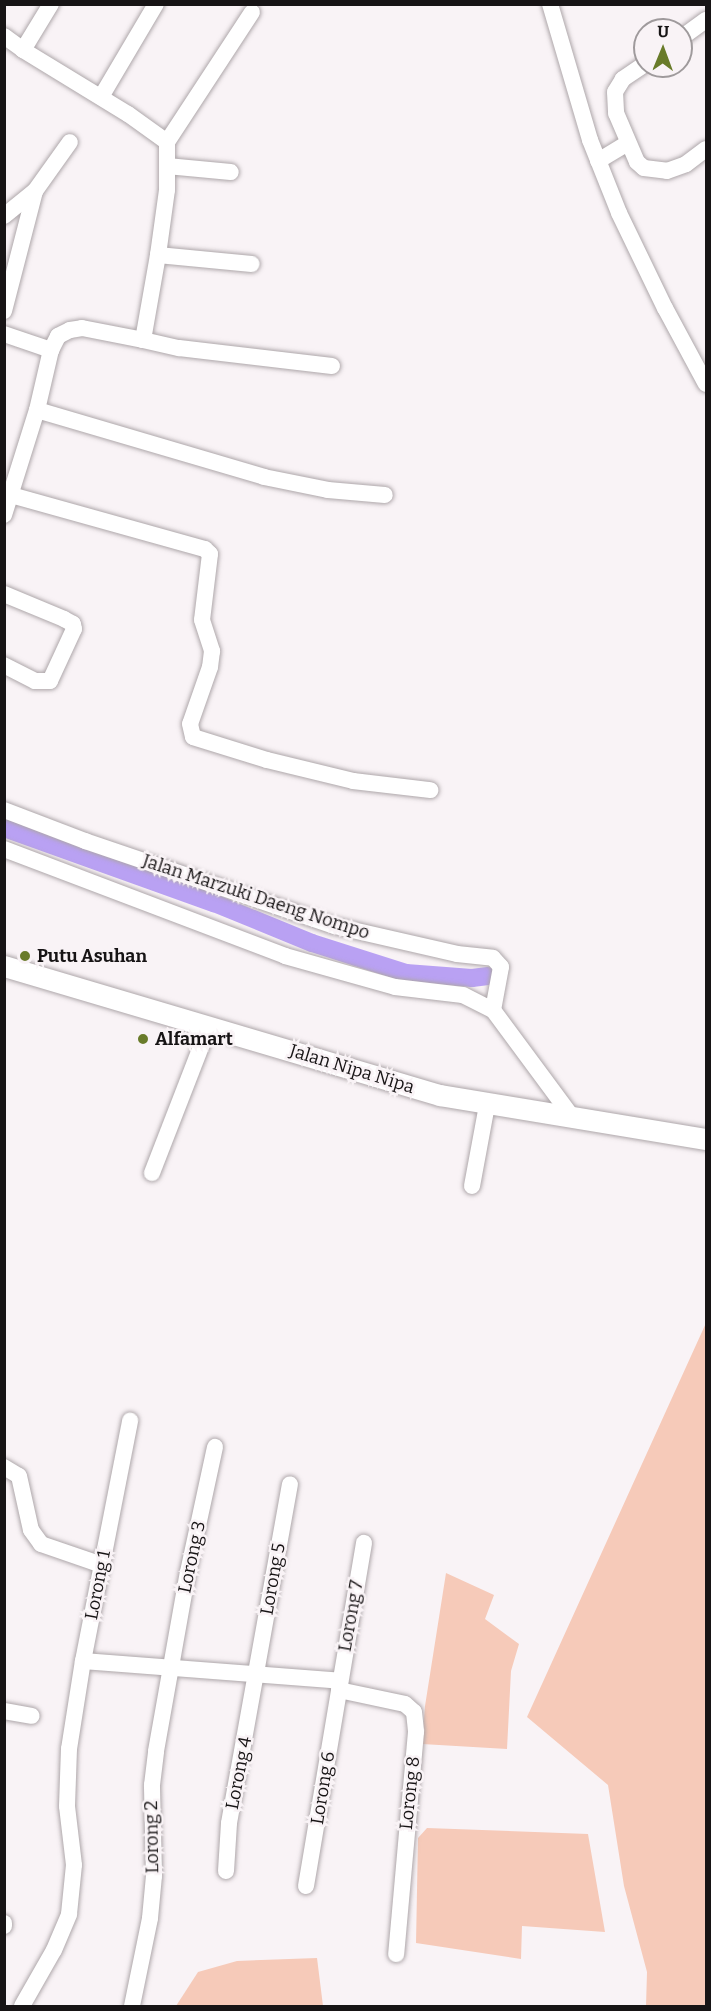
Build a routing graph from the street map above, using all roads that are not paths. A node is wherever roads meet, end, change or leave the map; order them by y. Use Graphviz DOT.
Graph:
graph roads {
  1 [pos="51,4"];
  2 [pos="156,4"];
  3 [pos="550,4"];
  4 [pos="252,12"];
  5 [pos="706,20"];
  6 [pos="693,29"];
  7 [pos="4,36"];
  8 [pos="23,51"];
  9 [pos="633,72"];
  10 [pos="101,97"];
  11 [pos="70,142"];
  12 [pos="167,142"];
  13 [pos="628,143"];
  14 [pos="706,149"];
  15 [pos="598,161"];
  16 [pos="167,166"];
  17 [pos="231,172"];
  18 [pos="35,191"];
  19 [pos="4,216"];
  20 [pos="158,255"];
  21 [pos="252,264"];
  22 [pos="4,311"];
  23 [pos="4,334"];
  24 [pos="143,340"];
  25 [pos="51,351"];
  26 [pos="332,366"];
  27 [pos="706,384"];
  28 [pos="37,410"];
  29 [pos="11,495"];
  30 [pos="385,495"];
  31 [pos="4,515"];
  32 [pos="4,594"];
  33 [pos="4,665"];
  34 [pos="430,790"];
  35 [pos="4,810"];
  36 [pos="4,849"];
  37 [pos="4,966"];
  38 [pos="493,1010"];
  39 [pos="209,1026"];
  40 [pos="487,1105"];
  41 [pos="573,1118"];
  42 [pos="706,1139"];
  43 [pos="152,1173"];
  44 [pos="472,1186"];
  45 [pos="130,1421"];
  46 [pos="215,1447"];
  47 [pos="4,1467"];
  48 [pos="290,1484"];
  49 [pos="364,1543"];
  50 [pos="102,1565"];
  51 [pos="83,1660"];
  52 [pos="171,1666"];
  53 [pos="257,1675"];
  54 [pos="339,1685"];
  55 [pos="4,1711"];
  56 [pos="32,1716"];
  57 [pos="225,1871"];
  58 [pos="306,1886"];
  59 [pos="396,1954"];
  60 [pos="22,2007"];
  61 [pos="132,2007"];
  1 -- 8 [label="street"];
  2 -- 10 [label="street"];
  3 -- 15 [label="street"];
  4 -- 12 [label="street"];
  5 -- 6 [label="street"];
  7 -- 8 [label="street"];
  8 -- 10 [label="street"];
  9 -- 13 [label="street"];
  10 -- 12 [label="street"];
  11 -- 18 [label="street"];
  12 -- 16 [label="street"];
  13 -- 14 [label="street"];
  13 -- 15 [label="street"];
  15 -- 27 [label="street"];
  16 -- 17 [label="street"];
  16 -- 20 [label="street"];
  18 -- 19 [label="street"];
  18 -- 22 [label="street"];
  20 -- 21 [label="street"];
  20 -- 24 [label="street"];
  23 -- 25 [label="street"];
  24 -- 25 [label="street"];
  24 -- 26 [label="street"];
  25 -- 28 [label="street"];
  28 -- 29 [label="street"];
  28 -- 30 [label="street"];
  29 -- 31 [label="street"];
  29 -- 34 [label="street"];
  32 -- 33 [label="street"];
  35 -- 38 [label="street, Jalan Marzuki Daeng Nompo"];
  36 -- 38 [label="street"];
  37 -- 39 [label="street, Jalan Nipa Nipa"];
  38 -- 41 [label="street"];
  39 -- 40 [label="street, Jalan Nipa Nipa"];
  39 -- 43 [label="street"];
  40 -- 41 [label="street, Jalan Nipa Nipa"];
  40 -- 44 [label="street"];
  41 -- 42 [label="street, Jalan Nipa Nipa"];
  45 -- 50 [label="street, Lorong 1"];
  46 -- 52 [label="street, Lorong 3"];
  47 -- 50 [label="street"];
  48 -- 53 [label="street, Lorong 5"];
  49 -- 54 [label="street, Lorong 7"];
  50 -- 51 [label="street, Lorong 1"];
  51 -- 52 [label="street"];
  51 -- 60 [label="street, Lorong 1"];
  52 -- 53 [label="street"];
  52 -- 61 [label="street, Lorong 2"];
  53 -- 54 [label="street"];
  53 -- 57 [label="street, Lorong 4"];
  54 -- 58 [label="street, Lorong 6"];
  54 -- 59 [label="street, Lorong 8"];
  55 -- 56 [label="street"];
}
